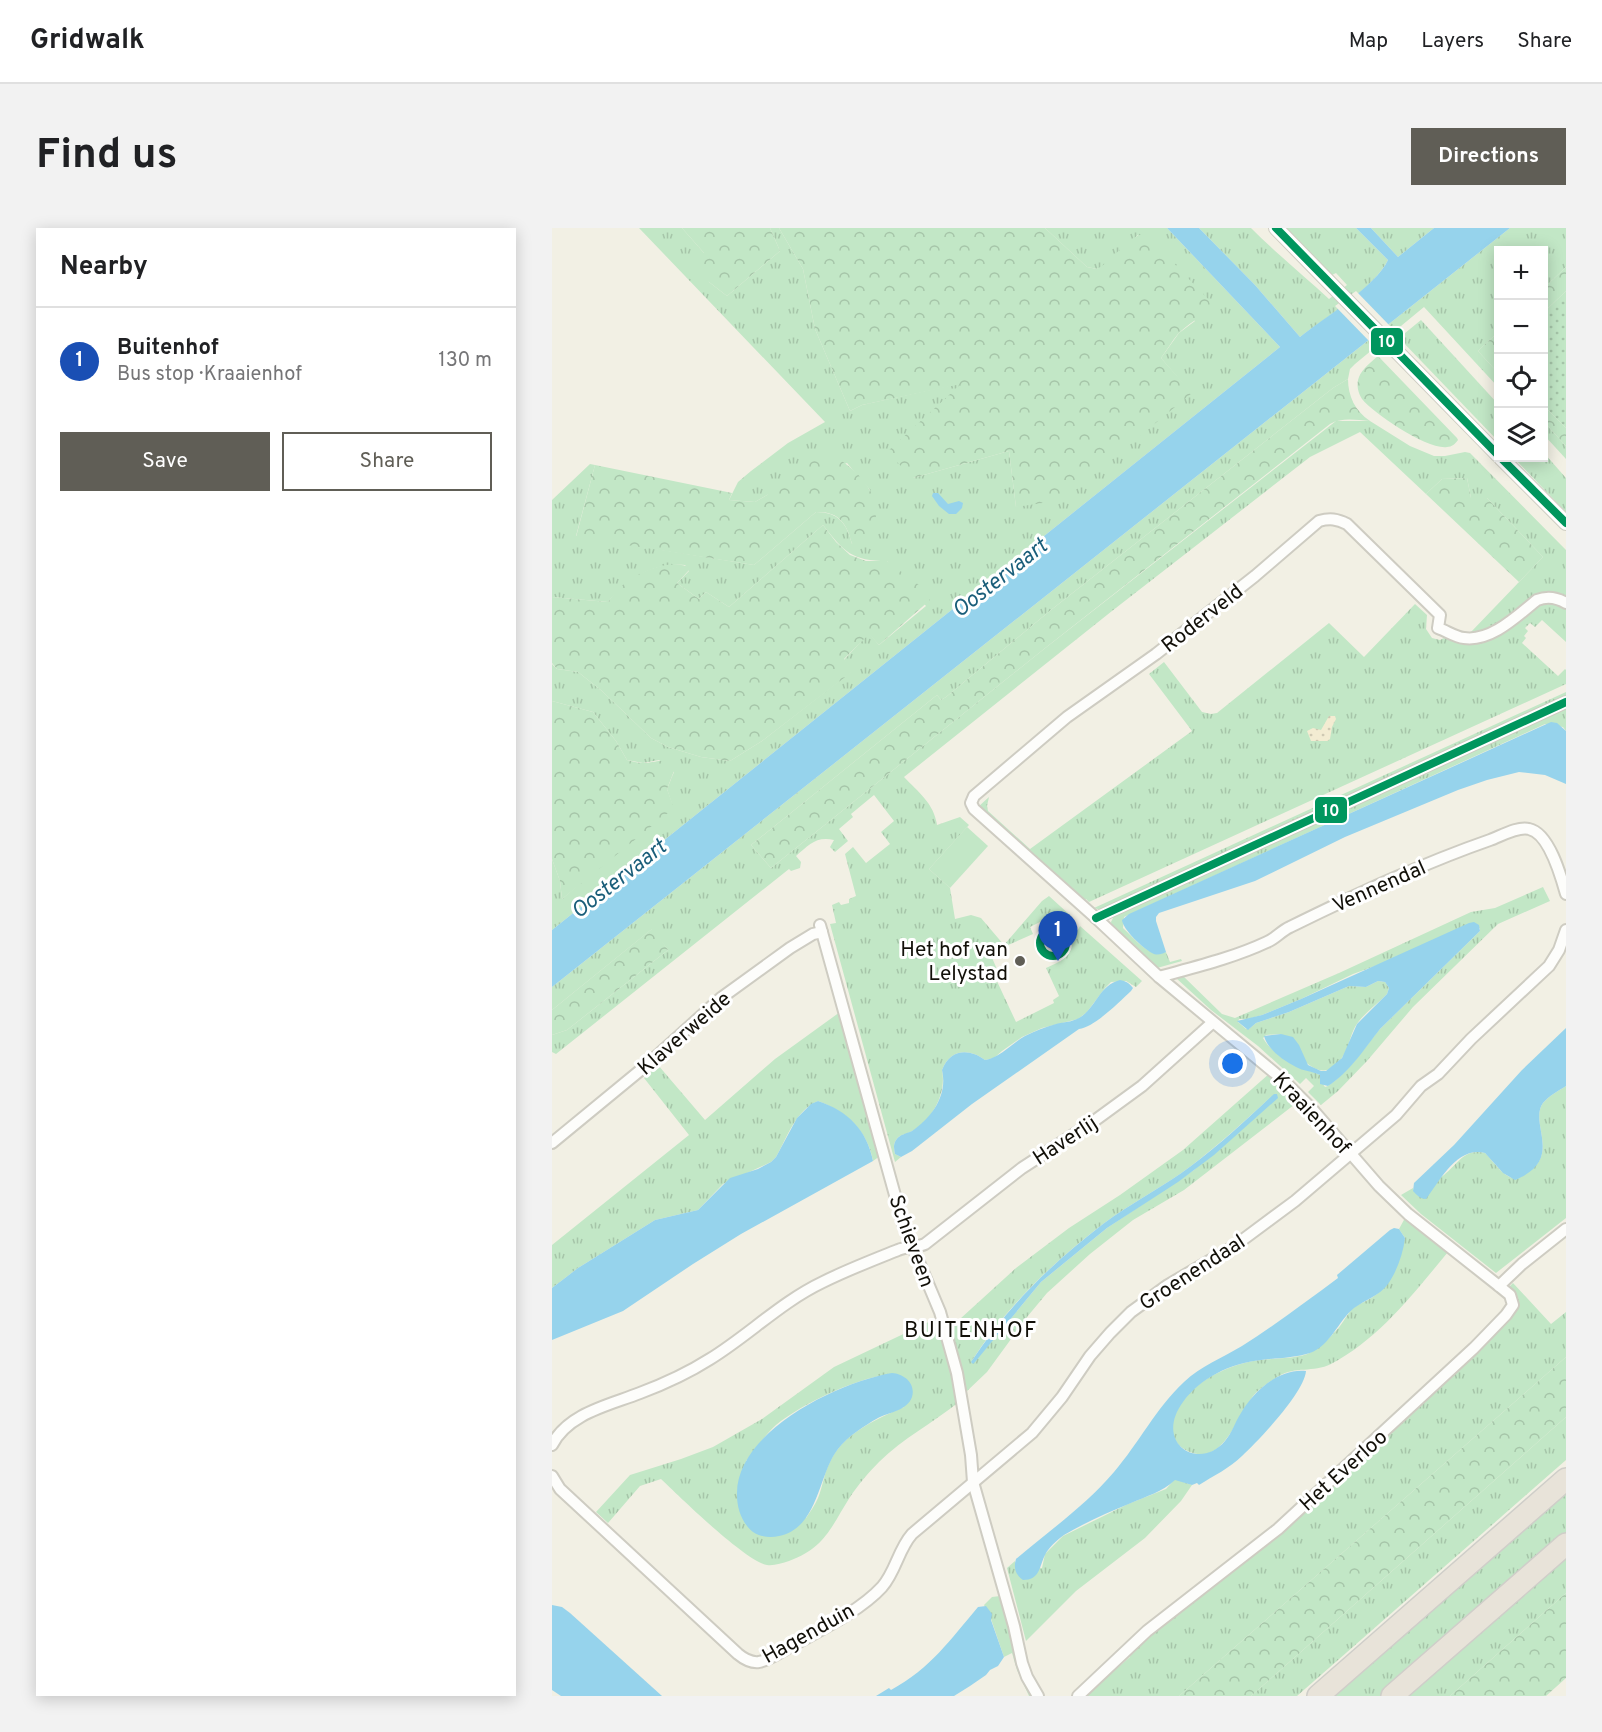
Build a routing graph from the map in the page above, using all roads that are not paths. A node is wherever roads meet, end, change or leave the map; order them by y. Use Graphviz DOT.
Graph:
graph roads {
  1 [pos="1276,228"];
  2 [pos="1494,450"];
  3 [pos="1506,462"];
  4 [pos="1566,523"];
  5 [pos="1566,603"];
  6 [pos="1566,702"];
  7 [pos="1566,894"];
  8 [pos="1096,918"];
  9 [pos="821,928"];
  10 [pos="1566,930"];
  11 [pos="1159,977"];
  12 [pos="1212,1023"];
  13 [pos="552,1143"];
  14 [pos="1351,1155"];
  15 [pos="1566,1229"];
  16 [pos="911,1248"];
  17 [pos="1499,1286"];
  18 [pos="552,1445"];
  19 [pos="552,1476"];
  20 [pos="1566,1479"];
  21 [pos="973,1482"];
  22 [pos="1566,1544"];
  23 [pos="1038,1696"];
  24 [pos="1077,1696"];
  25 [pos="1318,1696"];
  26 [pos="1392,1696"];
  1 -- 2 [label="street"];
  3 -- 4 [label="street"];
  5 -- 8 [label="street, Roderveld"];
  6 -- 8 [label="street"];
  7 -- 11 [label="street, Vennendal"];
  8 -- 11 [label="street, Kraaienhof"];
  9 -- 13 [label="street, Klaverweide"];
  9 -- 16 [label="street, Schieveen"];
  10 -- 14 [label="street"];
  11 -- 12 [label="street, Kraaienhof"];
  12 -- 14 [label="street, Kraaienhof"];
  12 -- 16 [label="street, Haverlij"];
  14 -- 17 [label="street, Kraaienhof"];
  14 -- 21 [label="street, Groenendaal"];
  15 -- 17 [label="street"];
  16 -- 18 [label="street"];
  16 -- 21 [label="street, Schieveen"];
  17 -- 24 [label="street, Het Everloo"];
  19 -- 21 [label="street, Hagenduin"];
  20 -- 25 [label="highway"];
  21 -- 23 [label="street, Schieveen"];
  22 -- 26 [label="highway"];
}
